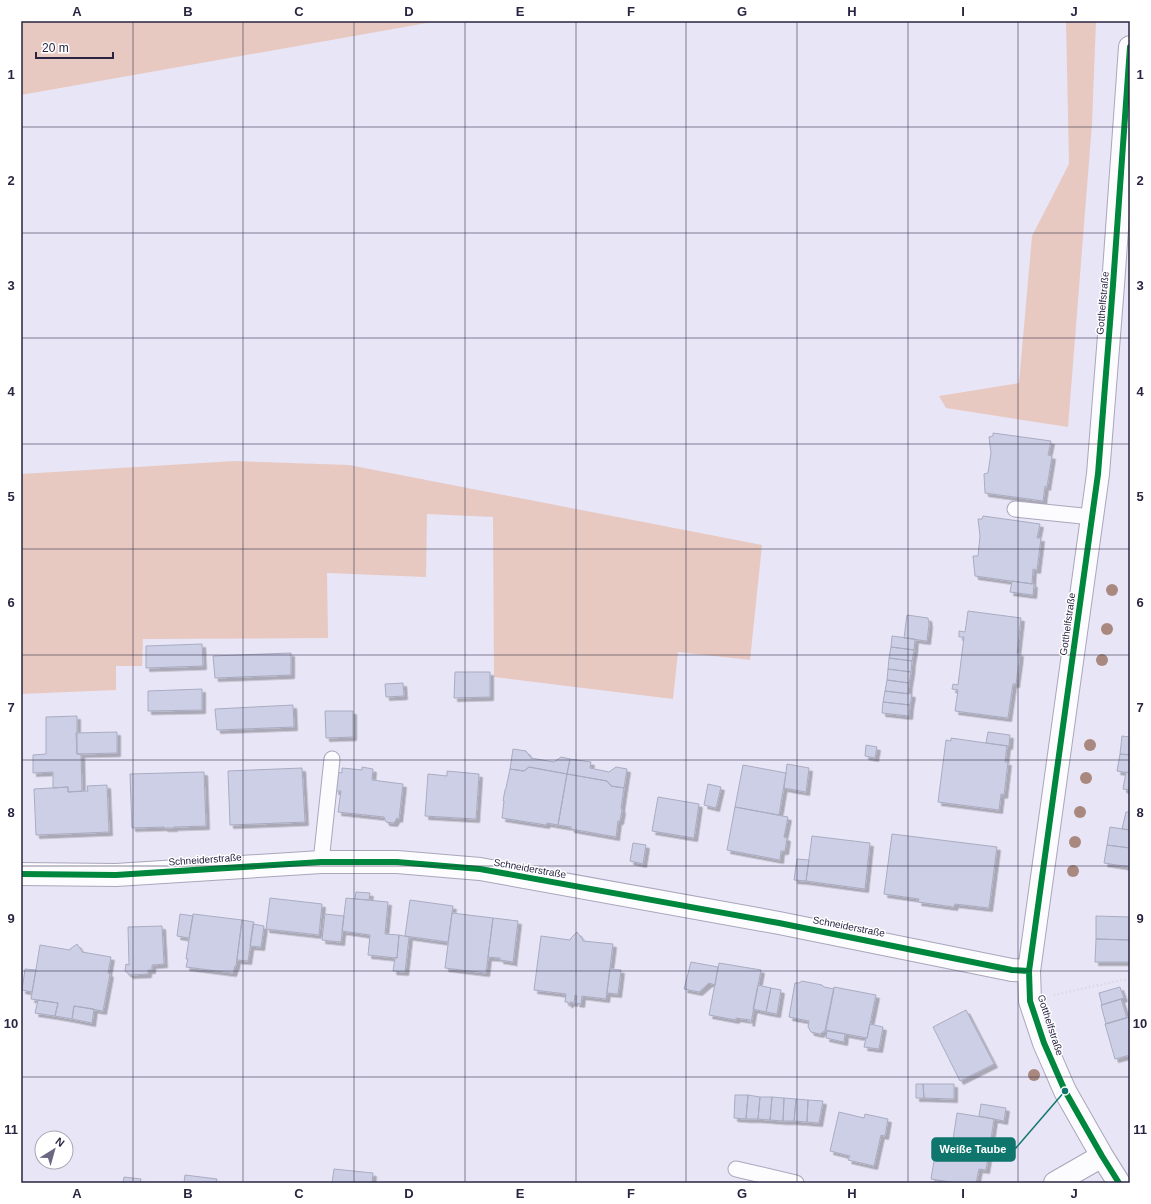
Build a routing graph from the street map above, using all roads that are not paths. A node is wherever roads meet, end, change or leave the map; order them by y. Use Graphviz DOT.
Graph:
graph roads {
  1 [pos="1130,47"];
  2 [pos="1122,286"];
  3 [pos="1015,509"];
  4 [pos="1092,518"];
  5 [pos="332,759"];
  6 [pos="321,862"];
  7 [pos="21,874"];
  8 [pos="1029,971"];
  9 [pos="1102,1156"];
  10 [pos="736,1169"];
  11 [pos="796,1183"];
  12 [pos="1055,1183"];
  13 [pos="1119,1183"];
  1 -- 2 [label="street, Gotthelfstraße"];
  2 -- 4 [label="street, Gotthelfstraße"];
  3 -- 4 [label="lane"];
  4 -- 8 [label="street, Gotthelfstraße"];
  5 -- 6 [label="lane"];
  6 -- 7 [label="street, Schneiderstraße"];
  6 -- 8 [label="street, Schneiderstraße"];
  8 -- 9 [label="street, Gotthelfstraße"];
  9 -- 12 [label="street"];
  9 -- 13 [label="street, Gotthelfstraße"];
  10 -- 11 [label="lane"];
}
